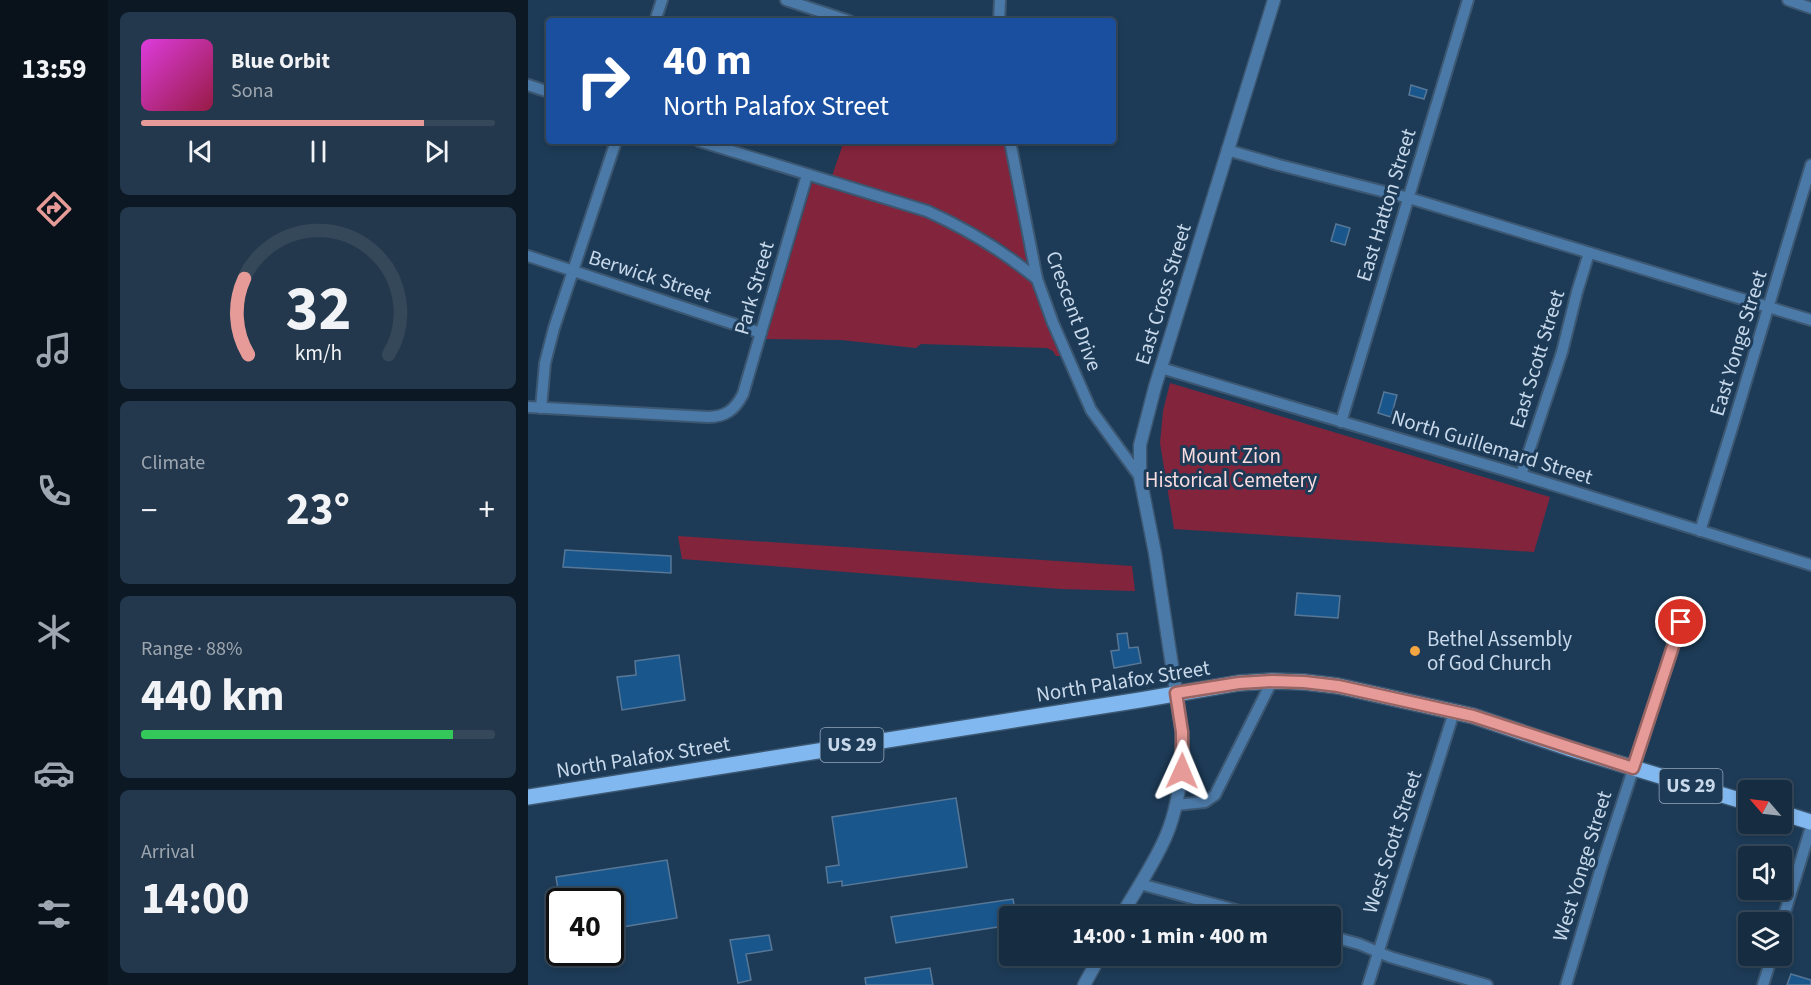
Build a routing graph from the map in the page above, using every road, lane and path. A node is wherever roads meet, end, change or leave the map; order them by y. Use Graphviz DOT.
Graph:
graph roads {
  1 [pos="662,0"];
  2 [pos="786,0"];
  3 [pos="1000,0"];
  4 [pos="1274,0"];
  5 [pos="1468,0"];
  6 [pos="1788,0"];
  7 [pos="1811,8"];
  8 [pos="656,18"];
  9 [pos="840,18"];
  10 [pos="999,18"];
  11 [pos="528,85"];
  12 [pos="546,91"];
  13 [pos="615,144"];
  14 [pos="709,144"];
  15 [pos="1011,144"];
  16 [pos="1227,150"];
  17 [pos="1811,165"];
  18 [pos="807,175"];
  19 [pos="1409,198"];
  20 [pos="1589,253"];
  21 [pos="528,256"];
  22 [pos="574,271"];
  23 [pos="1037,279"];
  24 [pos="1769,307"];
  25 [pos="1811,320"];
  26 [pos="761,333"];
  27 [pos="1161,368"];
  28 [pos="528,407"];
  29 [pos="542,408"];
  30 [pos="1341,422"];
  31 [pos="1521,476"];
  32 [pos="1140,477"];
  33 [pos="1700,531"];
  34 [pos="1811,565"];
  35 [pos="1681,622"];
  36 [pos="1272,681"];
  37 [pos="1176,693"];
  38 [pos="1454,712"];
  39 [pos="1633,768"];
  40 [pos="528,797"];
  41 [pos="1738,800"];
  42 [pos="1176,804"];
  43 [pos="1792,817"];
  44 [pos="1811,824"];
  45 [pos="1140,884"];
  46 [pos="1127,906"];
  47 [pos="1221,906"];
  48 [pos="1785,912"];
  49 [pos="1341,939"];
  50 [pos="1378,952"];
  51 [pos="1094,966"];
  52 [pos="1769,966"];
  53 [pos="1083,985"];
  54 [pos="1368,985"];
  55 [pos="1487,985"];
  56 [pos="1566,985"];
  57 [pos="1763,985"];
  1 -- 8 [label="street"];
  2 -- 9 [label="street"];
  3 -- 10 [label="street"];
  4 -- 16 [label="street, East Cross Street"];
  5 -- 19 [label="street, East Hatton Street"];
  6 -- 7 [label="street"];
  11 -- 12 [label="street"];
  13 -- 22 [label="street"];
  14 -- 18 [label="street"];
  15 -- 23 [label="street, Crescent Drive"];
  16 -- 19 [label="street"];
  16 -- 27 [label="street, East Cross Street"];
  17 -- 24 [label="street, East Yonge Street"];
  18 -- 23 [label="street"];
  18 -- 26 [label="street, Park Street"];
  19 -- 20 [label="street"];
  19 -- 30 [label="street, East Hatton Street"];
  20 -- 24 [label="street"];
  20 -- 31 [label="street, East Scott Street"];
  21 -- 22 [label="street, Berwick Street"];
  22 -- 26 [label="street, Berwick Street"];
  22 -- 29 [label="street"];
  23 -- 32 [label="street, Crescent Drive"];
  24 -- 25 [label="street"];
  24 -- 33 [label="street, East Yonge Street"];
  26 -- 29 [label="street, Park Street"];
  27 -- 30 [label="street, North Guillemard Street"];
  27 -- 32 [label="street, East Cross Street"];
  28 -- 29 [label="street"];
  30 -- 31 [label="street, North Guillemard Street"];
  31 -- 33 [label="street, North Guillemard Street"];
  32 -- 37 [label="street, East Cross Street"];
  33 -- 34 [label="street, North Guillemard Street"];
  35 -- 39 [label="street, West Yonge Street"];
  36 -- 37 [label="main road, North Palafox Street / US 29"];
  36 -- 38 [label="main road, North Palafox Street / US 29"];
  36 -- 42 [label="street"];
  37 -- 40 [label="main road, North Palafox Street / US 29"];
  37 -- 42 [label="street, East Cross Street"];
  38 -- 39 [label="main road, North Palafox Street / US 29"];
  38 -- 50 [label="street, West Scott Street"];
  39 -- 41 [label="main road, North Palafox Street / US 29"];
  39 -- 56 [label="street, West Yonge Street"];
  42 -- 45 [label="street, East Cross Street"];
  43 -- 44 [label="main road"];
  44 -- 48 [label="street"];
  45 -- 46 [label="street, East Cross Street"];
  45 -- 47 [label="street"];
  49 -- 50 [label="street"];
  50 -- 54 [label="street, West Scott Street"];
  50 -- 55 [label="street"];
  51 -- 53 [label="street"];
  52 -- 57 [label="street"];
}
